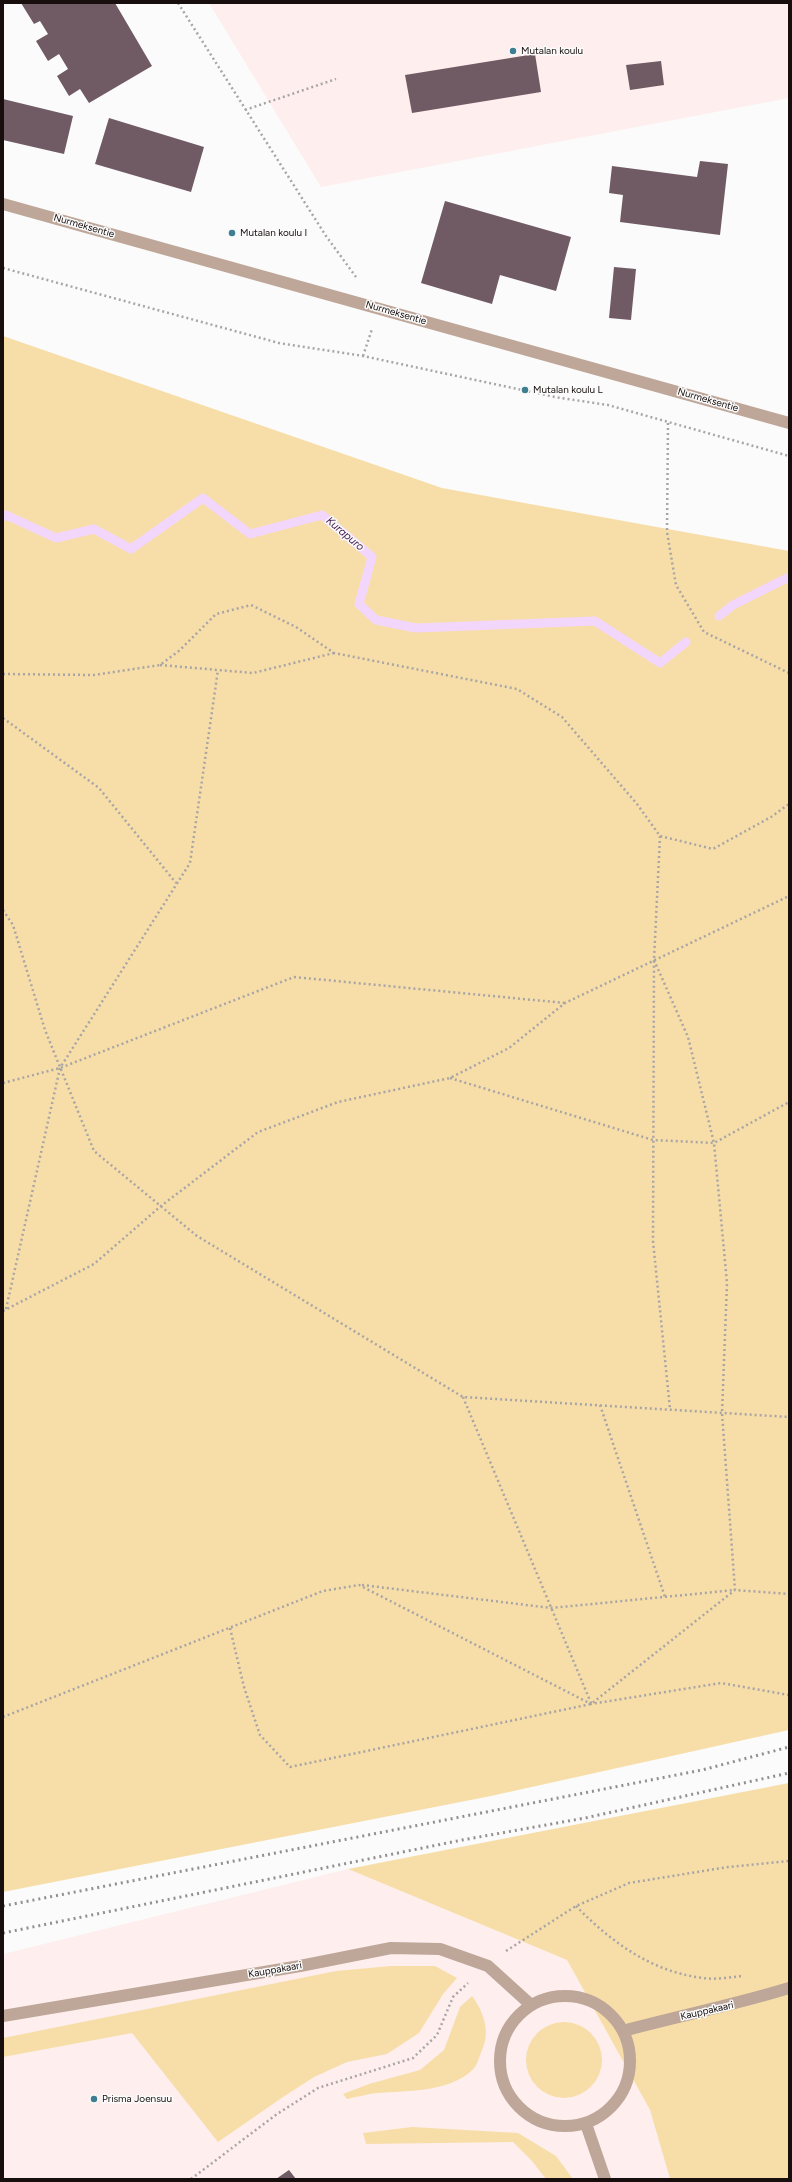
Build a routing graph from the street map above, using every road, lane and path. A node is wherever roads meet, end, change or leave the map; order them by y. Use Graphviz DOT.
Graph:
graph roads {
  1 [pos="178,3"];
  2 [pos="336,79"];
  3 [pos="245,110"];
  4 [pos="3,204"];
  5 [pos="3,268"];
  6 [pos="360,278"];
  7 [pos="379,309"];
  8 [pos="363,356"];
  9 [pos="786,422"];
  10 [pos="668,423"];
  11 [pos="789,456"];
  12 [pos="334,653"];
  13 [pos="160,665"];
  14 [pos="218,670"];
  15 [pos="789,673"];
  16 [pos="3,674"];
  17 [pos="3,718"];
  18 [pos="789,804"];
  19 [pos="660,836"];
  20 [pos="177,884"];
  21 [pos="789,896"];
  22 [pos="3,910"];
  23 [pos="654,960"];
  24 [pos="565,1003"];
  25 [pos="60,1068"];
  26 [pos="450,1078"];
  27 [pos="3,1083"];
  28 [pos="789,1102"];
  29 [pos="653,1140"];
  30 [pos="714,1143"];
  31 [pos="160,1206"];
  32 [pos="4,1310"];
  33 [pos="463,1397"];
  34 [pos="600,1405"];
  35 [pos="670,1409"];
  36 [pos="722,1413"];
  37 [pos="789,1417"];
  38 [pos="359,1585"];
  39 [pos="735,1590"];
  40 [pos="789,1594"];
  41 [pos="665,1597"];
  42 [pos="551,1608"];
  43 [pos="230,1628"];
  44 [pos="789,1695"];
  45 [pos="591,1704"];
  46 [pos="4,1716"];
  47 [pos="789,1861"];
  48 [pos="576,1906"];
  49 [pos="488,1966"];
  50 [pos="750,1975"];
  51 [pos="789,1988"];
  52 [pos="531,2006"];
  53 [pos="3,2016"];
  54 [pos="624,2031"];
  55 [pos="586,2124"];
  56 [pos="191,2179"];
  57 [pos="605,2179"];
  1 -- 3 [label="path"];
  2 -- 3 [label="path"];
  3 -- 6 [label="path"];
  4 -- 7 [label="street, Nurmeksentie"];
  5 -- 8 [label="path"];
  7 -- 8 [label="path"];
  7 -- 9 [label="street, Nurmeksentie"];
  8 -- 10 [label="path"];
  10 -- 11 [label="path"];
  10 -- 15 [label="path"];
  12 -- 13 [label="path"];
  12 -- 14 [label="path"];
  12 -- 19 [label="path"];
  13 -- 14 [label="path"];
  13 -- 16 [label="path"];
  14 -- 20 [label="path"];
  17 -- 20 [label="path"];
  18 -- 19 [label="path"];
  19 -- 23 [label="path"];
  20 -- 25 [label="path"];
  21 -- 23 [label="path"];
  22 -- 25 [label="path"];
  23 -- 24 [label="path"];
  23 -- 29 [label="path"];
  23 -- 30 [label="path"];
  24 -- 25 [label="path"];
  24 -- 26 [label="path"];
  25 -- 27 [label="path"];
  25 -- 31 [label="path"];
  25 -- 32 [label="path"];
  26 -- 29 [label="path"];
  26 -- 31 [label="path"];
  28 -- 30 [label="path"];
  29 -- 30 [label="path"];
  29 -- 35 [label="path"];
  30 -- 36 [label="path"];
  31 -- 32 [label="path"];
  31 -- 33 [label="path"];
  33 -- 34 [label="path"];
  33 -- 42 [label="path"];
  34 -- 35 [label="path"];
  34 -- 41 [label="path"];
  35 -- 36 [label="path"];
  36 -- 37 [label="path"];
  36 -- 39 [label="path"];
  38 -- 42 [label="path"];
  38 -- 43 [label="path"];
  38 -- 45 [label="path"];
  39 -- 40 [label="path"];
  39 -- 41 [label="path"];
  39 -- 45 [label="path"];
  41 -- 42 [label="path"];
  42 -- 45 [label="path"];
  43 -- 45 [label="path"];
  43 -- 46 [label="path"];
  44 -- 45 [label="path"];
  47 -- 48 [label="path"];
  48 -- 49 [label="path"];
  48 -- 50 [label="path"];
  49 -- 52 [label="street, Kauppakaari"];
  49 -- 53 [label="street, Kauppakaari"];
  49 -- 56 [label="path"];
  51 -- 54 [label="street, Kauppakaari"];
  52 -- 54 [label="street"];
  52 -- 55 [label="street"];
  54 -- 55 [label="street"];
  55 -- 57 [label="street"];
}
